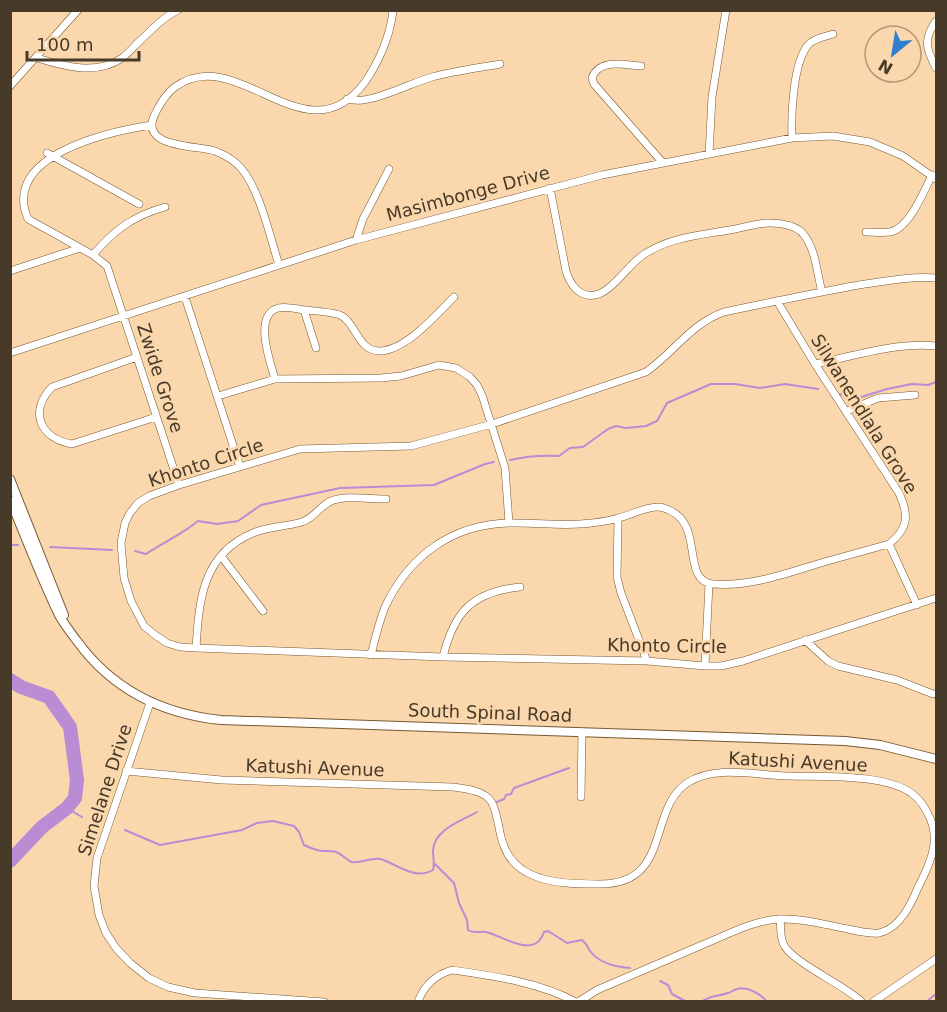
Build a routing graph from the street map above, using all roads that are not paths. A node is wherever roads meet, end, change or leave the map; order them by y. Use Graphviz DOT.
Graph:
graph roads {
  1 [pos="78,10"];
  2 [pos="178,10"];
  3 [pos="393,10"];
  4 [pos="726,10"];
  5 [pos="936,21"];
  6 [pos="833,34"];
  7 [pos="37,58"];
  8 [pos="500,64"];
  9 [pos="641,66"];
  10 [pos="936,68"];
  11 [pos="10,86"];
  12 [pos="348,99"];
  13 [pos="152,124"];
  14 [pos="792,138"];
  15 [pos="47,153"];
  16 [pos="709,154"];
  17 [pos="37,158"];
  18 [pos="663,163"];
  19 [pos="389,170"];
  20 [pos="934,177"];
  21 [pos="550,188"];
  22 [pos="15,189"];
  23 [pos="139,204"];
  24 [pos="165,207"];
  25 [pos="866,232"];
  26 [pos="356,240"];
  27 [pos="80,248"];
  28 [pos="93,255"];
  29 [pos="279,265"];
  30 [pos="10,271"];
  31 [pos="936,278"];
  32 [pos="822,292"];
  33 [pos="185,297"];
  34 [pos="454,297"];
  35 [pos="777,301"];
  36 [pos="304,310"];
  37 [pos="125,315"];
  38 [pos="936,346"];
  39 [pos="316,348"];
  40 [pos="10,353"];
  41 [pos="137,357"];
  42 [pos="815,364"];
  43 [pos="275,379"];
  44 [pos="915,395"];
  45 [pos="218,396"];
  46 [pos="847,411"];
  47 [pos="156,417"];
  48 [pos="492,424"];
  49 [pos="240,468"];
  50 [pos="10,479"];
  51 [pos="179,485"];
  52 [pos="386,499"];
  53 [pos="10,500"];
  54 [pos="618,518"];
  55 [pos="509,523"];
  56 [pos="889,544"];
  57 [pos="221,556"];
  58 [pos="710,584"];
  59 [pos="520,587"];
  60 [pos="936,598"];
  61 [pos="917,605"];
  62 [pos="263,611"];
  63 [pos="70,632"];
  64 [pos="805,640"];
  65 [pos="196,648"];
  66 [pos="371,655"];
  67 [pos="443,657"];
  68 [pos="647,661"];
  69 [pos="705,666"];
  70 [pos="933,694"];
  71 [pos="150,703"];
  72 [pos="582,732"];
  73 [pos="936,759"];
  74 [pos="126,771"];
  75 [pos="581,797"];
  76 [pos="780,919"];
  77 [pos="936,959"];
  78 [pos="324,1002"];
  79 [pos="418,1002"];
  80 [pos="577,1002"];
  81 [pos="862,1002"];
  82 [pos="873,1002"];
  1 -- 7 [label="street"];
  2 -- 7 [label="street"];
  3 -- 12 [label="street"];
  4 -- 16 [label="street"];
  5 -- 10 [label="street"];
  6 -- 14 [label="street"];
  7 -- 11 [label="street"];
  8 -- 12 [label="street"];
  9 -- 18 [label="street"];
  12 -- 13 [label="street"];
  13 -- 15 [label="street"];
  13 -- 29 [label="street"];
  14 -- 16 [label="street, Masimbonge Drive"];
  14 -- 20 [label="street, Masimbonge Drive"];
  15 -- 17 [label="street"];
  15 -- 23 [label="street"];
  16 -- 18 [label="street, Masimbonge Drive"];
  18 -- 21 [label="street, Masimbonge Drive"];
  19 -- 26 [label="street"];
  20 -- 25 [label="street"];
  21 -- 26 [label="street, Masimbonge Drive"];
  21 -- 32 [label="street"];
  22 -- 27 [label="street"];
  24 -- 28 [label="street"];
  26 -- 29 [label="street, Masimbonge Drive"];
  27 -- 28 [label="street"];
  27 -- 30 [label="street"];
  28 -- 37 [label="street, Zwide Grove"];
  29 -- 33 [label="street, Masimbonge Drive"];
  31 -- 32 [label="street, Khonto Circle"];
  32 -- 35 [label="street, Khonto Circle"];
  33 -- 37 [label="street, Masimbonge Drive"];
  33 -- 45 [label="street"];
  34 -- 36 [label="street"];
  35 -- 42 [label="street, Silwanendlala Grove"];
  35 -- 48 [label="street, Khonto Circle"];
  36 -- 39 [label="street"];
  36 -- 43 [label="street"];
  37 -- 40 [label="street, Masimbonge Drive"];
  37 -- 41 [label="street, Zwide Grove"];
  38 -- 42 [label="street"];
  41 -- 47 [label="street, Zwide Grove"];
  41 -- 47 [label="street"];
  42 -- 46 [label="street, Silwanendlala Grove"];
  43 -- 45 [label="street"];
  43 -- 48 [label="street"];
  44 -- 46 [label="street"];
  45 -- 49 [label="street"];
  46 -- 56 [label="street, Silwanendlala Grove"];
  47 -- 51 [label="street, Zwide Grove"];
  48 -- 49 [label="street, Khonto Circle"];
  48 -- 55 [label="street"];
  49 -- 51 [label="street, Khonto Circle"];
  50 -- 63 [label="street, South Spinal Road"];
  51 -- 65 [label="street, Khonto Circle"];
  52 -- 57 [label="street"];
  53 -- 63 [label="street, South Spinal Road"];
  54 -- 55 [label="street"];
  54 -- 58 [label="street"];
  54 -- 68 [label="street"];
  55 -- 66 [label="street"];
  56 -- 58 [label="street"];
  56 -- 61 [label="street"];
  57 -- 62 [label="street"];
  57 -- 65 [label="street"];
  58 -- 69 [label="street"];
  59 -- 67 [label="street"];
  60 -- 61 [label="street, Khonto Circle"];
  61 -- 64 [label="street, Khonto Circle"];
  63 -- 71 [label="street, South Spinal Road"];
  64 -- 69 [label="street, Khonto Circle"];
  64 -- 70 [label="street"];
  65 -- 66 [label="street, Khonto Circle"];
  66 -- 67 [label="street, Khonto Circle"];
  67 -- 68 [label="street, Khonto Circle"];
  68 -- 69 [label="street, Khonto Circle"];
  71 -- 72 [label="street, South Spinal Road"];
  71 -- 74 [label="street, Simelane Drive"];
  72 -- 73 [label="street, South Spinal Road"];
  72 -- 75 [label="street"];
  74 -- 76 [label="street, Katushi Avenue"];
  74 -- 78 [label="street, Simelane Drive"];
  76 -- 80 [label="street, Katushi Avenue"];
  76 -- 81 [label="street"];
  77 -- 82 [label="street"];
  79 -- 80 [label="street"];
}
